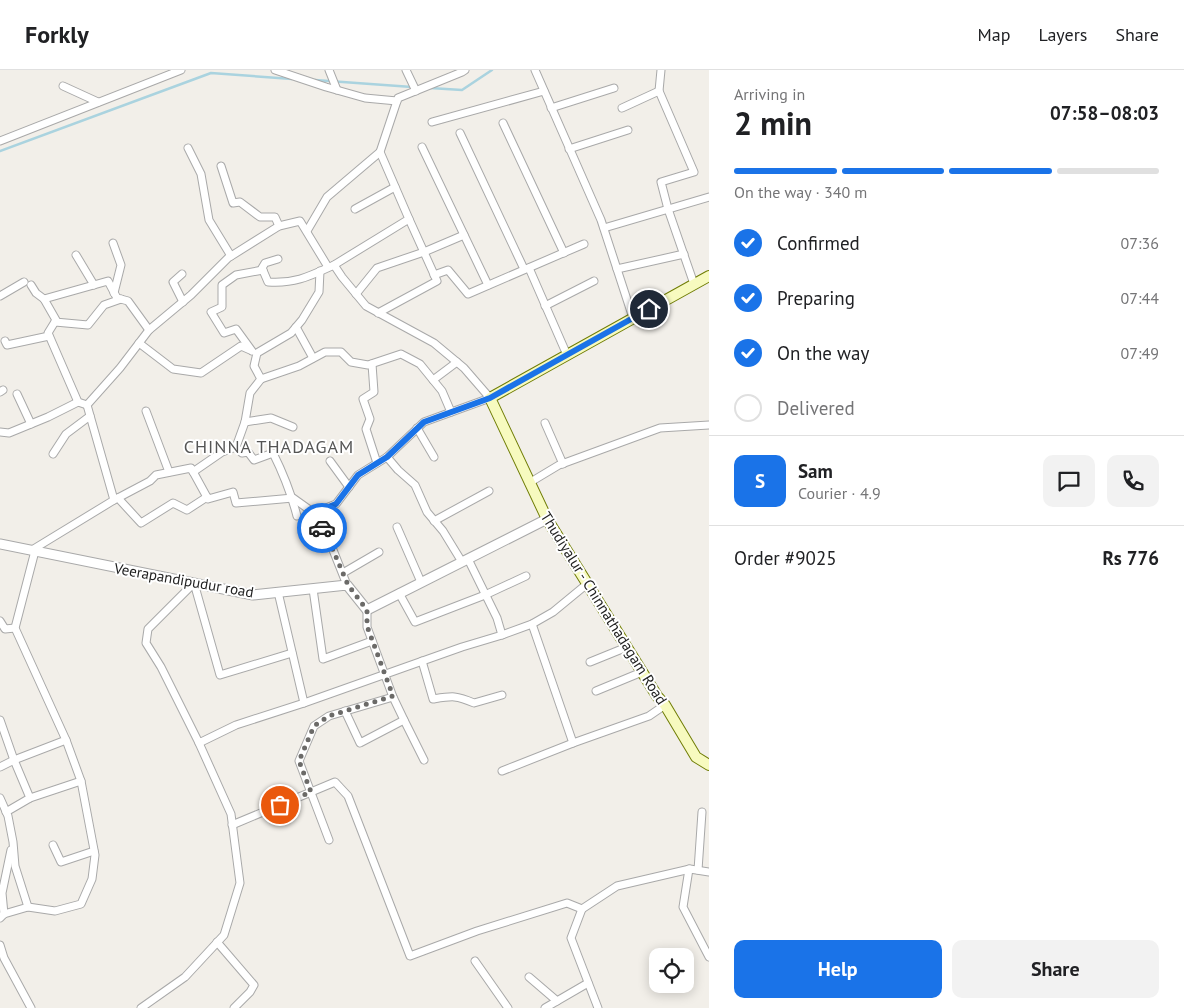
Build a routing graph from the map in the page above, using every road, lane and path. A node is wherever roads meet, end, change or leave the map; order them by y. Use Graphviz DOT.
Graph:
graph roads {
  1 [pos="181,70"];
  2 [pos="275,70"];
  3 [pos="329,70"];
  4 [pos="406,70"];
  5 [pos="465,70"];
  6 [pos="535,70"];
  7 [pos="661,70"];
  8 [pos="63,86"];
  9 [pos="614,88"];
  10 [pos="337,90"];
  11 [pos="416,91"];
  12 [pos="544,91"];
  13 [pos="659,91"];
  14 [pos="398,101"];
  15 [pos="98,102"];
  16 [pos="551,108"];
  17 [pos="622,108"];
  18 [pos="432,122"];
  19 [pos="502,123"];
  20 [pos="628,130"];
  21 [pos="460,133"];
  22 [pos="0,141"];
  23 [pos="422,147"];
  24 [pos="188,148"];
  25 [pos="569,149"];
  26 [pos="380,152"];
  27 [pos="221,166"];
  28 [pos="395,187"];
  29 [pos="709,196"];
  30 [pos="355,209"];
  31 [pos="668,209"];
  32 [pos="409,219"];
  33 [pos="279,226"];
  34 [pos="604,228"];
  35 [pos="306,231"];
  36 [pos="464,235"];
  37 [pos="112,244"];
  38 [pos="584,244"];
  39 [pos="424,252"];
  40 [pos="564,253"];
  41 [pos="684,254"];
  42 [pos="76,255"];
  43 [pos="231,256"];
  44 [pos="278,259"];
  45 [pos="331,266"];
  46 [pos="526,268"];
  47 [pos="617,269"];
  48 [pos="263,270"];
  49 [pos="320,271"];
  50 [pos="182,274"];
  51 [pos="434,275"];
  52 [pos="709,276"];
  53 [pos="594,281"];
  54 [pos="694,284"];
  55 [pos="94,285"];
  56 [pos="488,285"];
  57 [pos="114,293"];
  58 [pos="356,294"];
  59 [pos="0,296"];
  60 [pos="44,299"];
  61 [pos="122,299"];
  62 [pos="183,302"];
  63 [pos="545,306"];
  64 [pos="378,313"];
  65 [pos="634,318"];
  66 [pos="55,322"];
  67 [pos="296,327"];
  68 [pos="149,330"];
  69 [pos="49,336"];
  70 [pos="5,341"];
  71 [pos="139,343"];
  72 [pos="254,352"];
  73 [pos="567,355"];
  74 [pos="313,358"];
  75 [pos="457,362"];
  76 [pos="372,364"];
  77 [pos="261,379"];
  78 [pos="433,380"];
  79 [pos="17,394"];
  80 [pos="490,398"];
  81 [pos="78,402"];
  82 [pos="87,405"];
  83 [pos="146,411"];
  84 [pos="451,412"];
  85 [pos="90,416"];
  86 [pos="245,422"];
  87 [pos="545,423"];
  88 [pos="32,424"];
  89 [pos="709,425"];
  90 [pos="293,427"];
  91 [pos="417,428"];
  92 [pos="0,432"];
  93 [pos="236,447"];
  94 [pos="54,454"];
  95 [pos="387,457"];
  96 [pos="434,457"];
  97 [pos="330,461"];
  98 [pos="377,463"];
  99 [pos="563,464"];
  100 [pos="169,472"];
  101 [pos="193,472"];
  102 [pos="529,483"];
  103 [pos="349,487"];
  104 [pos="489,491"];
  105 [pos="207,497"];
  106 [pos="293,498"];
  107 [pos="116,499"];
  108 [pos="314,513"];
  109 [pos="297,516"];
  110 [pos="546,519"];
  111 [pos="434,521"];
  112 [pos="397,527"];
  113 [pos="0,544"];
  114 [pos="33,551"];
  115 [pos="379,552"];
  116 [pos="465,560"];
  117 [pos="343,573"];
  118 [pos="526,576"];
  119 [pos="421,582"];
  120 [pos="194,583"];
  121 [pos="587,584"];
  122 [pos="348,585"];
  123 [pos="313,589"];
  124 [pos="278,592"];
  125 [pos="399,593"];
  126 [pos="485,595"];
  127 [pos="367,610"];
  128 [pos="0,621"];
  129 [pos="532,624"];
  130 [pos="15,628"];
  131 [pos="3,630"];
  132 [pos="502,635"];
  133 [pos="372,641"];
  134 [pos="627,647"];
  135 [pos="292,653"];
  136 [pos="422,661"];
  137 [pos="590,662"];
  138 [pos="642,672"];
  139 [pos="385,674"];
  140 [pos="596,691"];
  141 [pos="502,695"];
  142 [pos="393,696"];
  143 [pos="304,703"];
  144 [pos="665,705"];
  145 [pos="345,711"];
  146 [pos="0,720"];
  147 [pos="404,720"];
  148 [pos="66,740"];
  149 [pos="199,743"];
  150 [pos="573,743"];
  151 [pos="14,760"];
  152 [pos="424,760"];
  153 [pos="709,765"];
  154 [pos="0,767"];
  155 [pos="502,770"];
  156 [pos="81,781"];
  157 [pos="311,792"];
  158 [pos="0,798"];
  159 [pos="30,798"];
  160 [pos="702,812"];
  161 [pos="7,814"];
  162 [pos="0,822"];
  163 [pos="232,825"];
  164 [pos="329,840"];
  165 [pos="13,842"];
  166 [pos="53,845"];
  167 [pos="94,851"];
  168 [pos="689,869"];
  169 [pos="698,870"];
  170 [pos="709,872"];
  171 [pos="28,907"];
  172 [pos="582,909"];
  173 [pos="2,916"];
  174 [pos="217,942"];
  175 [pos="0,945"];
  176 [pos="2,957"];
  177 [pos="709,957"];
  178 [pos="475,961"];
  179 [pos="529,977"];
  180 [pos="588,983"];
  181 [pos="557,1001"];
  182 [pos="31,1008"];
  183 [pos="141,1008"];
  184 [pos="234,1008"];
  185 [pos="508,1008"];
  186 [pos="545,1008"];
  187 [pos="598,1008"];
  1 -- 15 [label="street"];
  2 -- 10 [label="street"];
  3 -- 10 [label="street"];
  4 -- 11 [label="street"];
  5 -- 11 [label="street"];
  6 -- 12 [label="street"];
  7 -- 13 [label="street"];
  8 -- 15 [label="street"];
  9 -- 16 [label="street"];
  10 -- 14 [label="street"];
  11 -- 14 [label="street"];
  12 -- 16 [label="street"];
  12 -- 18 [label="street"];
  13 -- 17 [label="street"];
  13 -- 31 [label="street"];
  14 -- 26 [label="street"];
  15 -- 22 [label="street"];
  16 -- 25 [label="street"];
  19 -- 40 [label="street"];
  20 -- 25 [label="street"];
  21 -- 46 [label="street"];
  23 -- 36 [label="street"];
  24 -- 43 [label="street"];
  25 -- 34 [label="street"];
  26 -- 28 [label="street"];
  26 -- 35 [label="street"];
  27 -- 33 [label="street"];
  28 -- 30 [label="street"];
  28 -- 32 [label="street"];
  29 -- 31 [label="street"];
  31 -- 34 [label="street"];
  31 -- 41 [label="street"];
  32 -- 39 [label="street"];
  32 -- 45 [label="street"];
  33 -- 35 [label="street"];
  33 -- 43 [label="street"];
  34 -- 47 [label="street"];
  35 -- 45 [label="street"];
  36 -- 39 [label="street"];
  36 -- 56 [label="street"];
  37 -- 57 [label="street"];
  38 -- 40 [label="street"];
  39 -- 51 [label="street"];
  39 -- 58 [label="street"];
  40 -- 46 [label="street"];
  41 -- 47 [label="street"];
  41 -- 54 [label="street"];
  42 -- 55 [label="street"];
  43 -- 62 [label="street"];
  44 -- 48 [label="street"];
  45 -- 49 [label="street"];
  45 -- 58 [label="street"];
  46 -- 56 [label="street"];
  46 -- 63 [label="street"];
  47 -- 65 [label="street"];
  48 -- 49 [label="street"];
  48 -- 72 [label="street"];
  49 -- 67 [label="street"];
  50 -- 62 [label="street"];
  51 -- 56 [label="street"];
  51 -- 64 [label="street"];
  52 -- 54 [label="main road"];
  53 -- 63 [label="street"];
  54 -- 65 [label="main road"];
  55 -- 57 [label="street"];
  55 -- 60 [label="street"];
  57 -- 61 [label="street"];
  58 -- 64 [label="street"];
  59 -- 60 [label="street"];
  60 -- 66 [label="street"];
  61 -- 66 [label="street"];
  61 -- 68 [label="street"];
  62 -- 68 [label="street"];
  63 -- 73 [label="street"];
  64 -- 75 [label="street"];
  65 -- 73 [label="main road"];
  66 -- 69 [label="street"];
  67 -- 72 [label="street"];
  67 -- 74 [label="street"];
  68 -- 71 [label="street"];
  69 -- 70 [label="street"];
  69 -- 81 [label="street"];
  71 -- 72 [label="street"];
  71 -- 82 [label="street"];
  72 -- 77 [label="street"];
  73 -- 80 [label="main road"];
  74 -- 76 [label="street"];
  74 -- 77 [label="street"];
  75 -- 78 [label="street"];
  75 -- 80 [label="street"];
  76 -- 78 [label="street"];
  76 -- 98 [label="street"];
  77 -- 86 [label="street"];
  78 -- 84 [label="street"];
  79 -- 88 [label="street"];
  80 -- 84 [label="street"];
  80 -- 102 [label="main road, Thudiyalur - Chinnathadagam Road"];
  81 -- 82 [label="street"];
  81 -- 88 [label="street"];
  82 -- 85 [label="street"];
  83 -- 100 [label="street"];
  84 -- 91 [label="street"];
  85 -- 94 [label="street"];
  85 -- 107 [label="street"];
  86 -- 90 [label="street"];
  86 -- 93 [label="street"];
  87 -- 99 [label="street"];
  88 -- 92 [label="street"];
  89 -- 99 [label="street"];
  91 -- 95 [label="street"];
  91 -- 96 [label="street"];
  93 -- 101 [label="street"];
  93 -- 106 [label="street"];
  95 -- 98 [label="street"];
  95 -- 111 [label="street"];
  97 -- 103 [label="street"];
  98 -- 103 [label="street"];
  99 -- 102 [label="street"];
  100 -- 101 [label="street"];
  100 -- 107 [label="street"];
  101 -- 105 [label="street"];
  102 -- 110 [label="main road, Thudiyalur - Chinnathadagam Road"];
  103 -- 108 [label="street"];
  104 -- 111 [label="street"];
  105 -- 106 [label="street"];
  105 -- 107 [label="street"];
  106 -- 108 [label="street"];
  106 -- 109 [label="street"];
  107 -- 114 [label="street"];
  108 -- 117 [label="street"];
  110 -- 116 [label="street"];
  110 -- 121 [label="main road, Thudiyalur - Chinnathadagam Road"];
  111 -- 116 [label="street"];
  112 -- 119 [label="street"];
  113 -- 114 [label="street, Veerapandipudur road"];
  114 -- 120 [label="street, Veerapandipudur road"];
  114 -- 130 [label="street"];
  115 -- 117 [label="street"];
  116 -- 119 [label="street"];
  116 -- 126 [label="street"];
  117 -- 122 [label="street"];
  118 -- 126 [label="street"];
  119 -- 125 [label="street"];
  120 -- 124 [label="street, Veerapandipudur road"];
  120 -- 135 [label="street"];
  120 -- 149 [label="street"];
  121 -- 129 [label="street"];
  121 -- 134 [label="main road, Thudiyalur - Chinnathadagam Road"];
  122 -- 123 [label="street, Veerapandipudur road"];
  122 -- 127 [label="street"];
  123 -- 124 [label="street, Veerapandipudur road"];
  123 -- 133 [label="street"];
  124 -- 135 [label="street"];
  125 -- 126 [label="street"];
  125 -- 127 [label="street"];
  126 -- 132 [label="street"];
  127 -- 133 [label="street"];
  128 -- 131 [label="street"];
  129 -- 132 [label="street"];
  129 -- 150 [label="street"];
  130 -- 131 [label="street"];
  130 -- 148 [label="street"];
  132 -- 136 [label="street"];
  133 -- 139 [label="street"];
  134 -- 137 [label="street"];
  134 -- 138 [label="main road, Thudiyalur - Chinnathadagam Road"];
  135 -- 143 [label="street"];
  136 -- 139 [label="street"];
  136 -- 141 [label="street"];
  138 -- 140 [label="street"];
  138 -- 144 [label="main road, Thudiyalur - Chinnathadagam Road"];
  139 -- 142 [label="street"];
  139 -- 143 [label="street"];
  142 -- 145 [label="street"];
  142 -- 147 [label="street"];
  143 -- 149 [label="street"];
  144 -- 150 [label="street"];
  144 -- 153 [label="main road, Thudiyalur - Chinnathadagam Road"];
  145 -- 147 [label="street"];
  145 -- 157 [label="street"];
  146 -- 151 [label="street"];
  147 -- 152 [label="street"];
  148 -- 151 [label="street"];
  148 -- 156 [label="street"];
  149 -- 163 [label="street"];
  150 -- 155 [label="street"];
  151 -- 154 [label="street"];
  151 -- 159 [label="street"];
  156 -- 159 [label="street"];
  156 -- 167 [label="street"];
  157 -- 163 [label="street"];
  157 -- 164 [label="street"];
  157 -- 172 [label="street"];
  158 -- 161 [label="street"];
  159 -- 161 [label="street"];
  160 -- 169 [label="street"];
  161 -- 162 [label="street"];
  161 -- 165 [label="street"];
  163 -- 174 [label="street"];
  165 -- 171 [label="street"];
  165 -- 173 [label="street"];
  166 -- 167 [label="street"];
  167 -- 171 [label="street"];
  168 -- 169 [label="street"];
  168 -- 172 [label="street"];
  168 -- 177 [label="street"];
  169 -- 170 [label="street"];
  171 -- 173 [label="street"];
  172 -- 180 [label="street"];
  174 -- 183 [label="street"];
  174 -- 184 [label="street"];
  175 -- 176 [label="street"];
  176 -- 182 [label="street"];
  178 -- 185 [label="street"];
  179 -- 181 [label="street"];
  180 -- 181 [label="street"];
  180 -- 187 [label="street"];
  181 -- 186 [label="street"];
}
